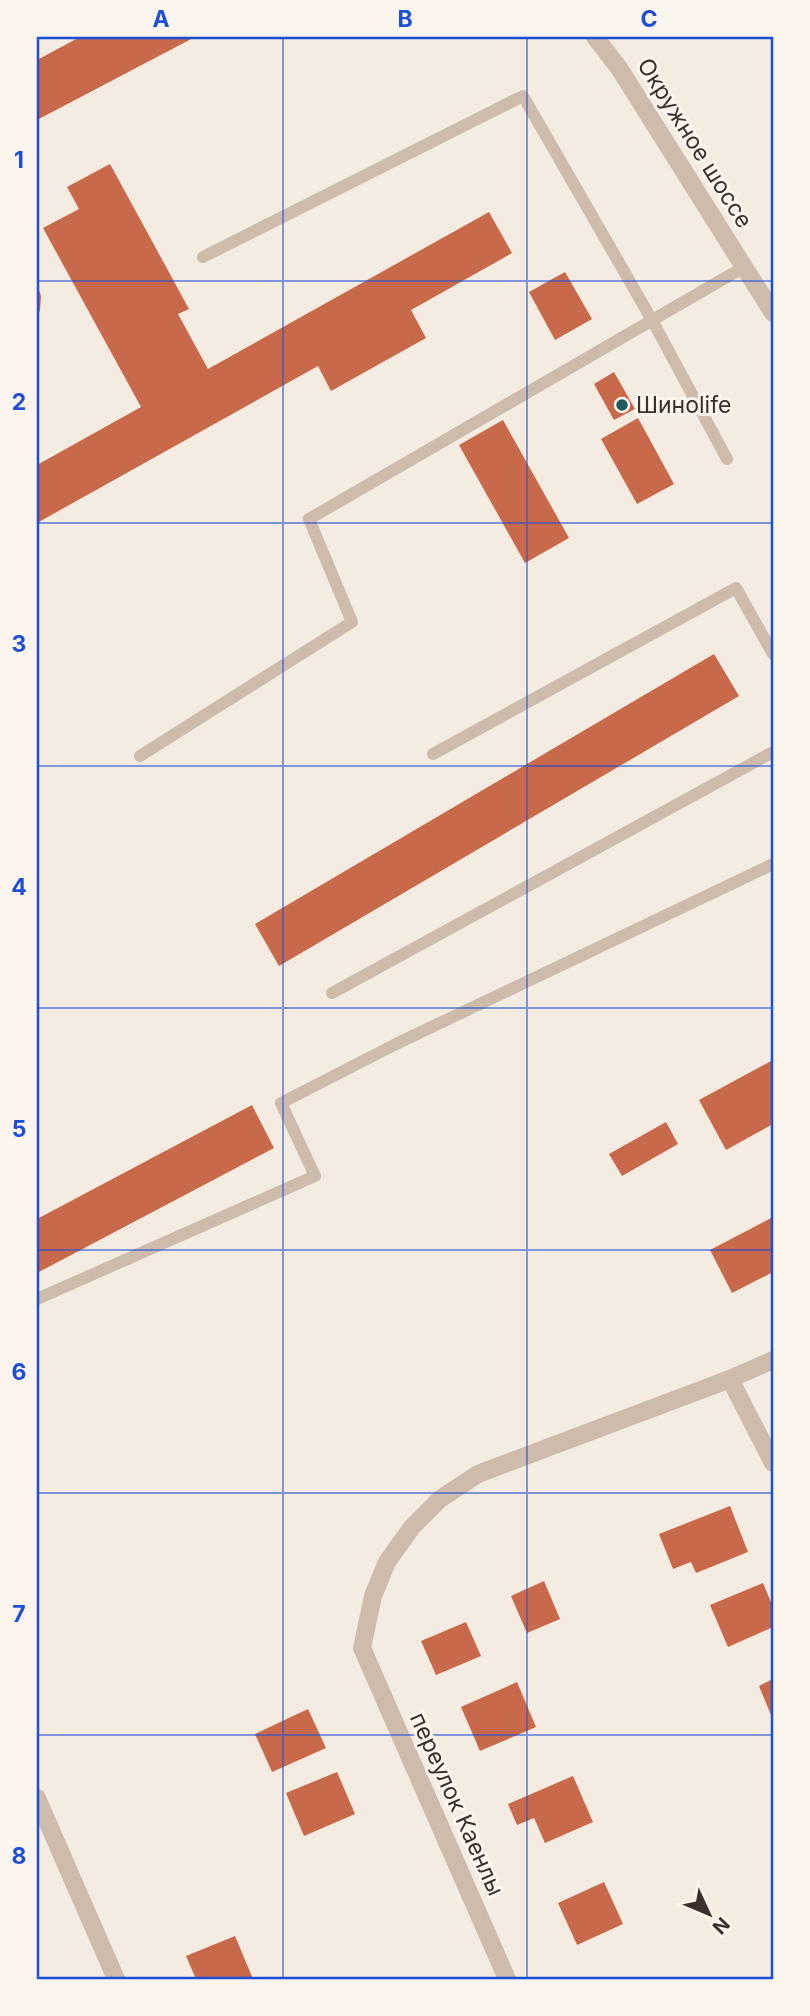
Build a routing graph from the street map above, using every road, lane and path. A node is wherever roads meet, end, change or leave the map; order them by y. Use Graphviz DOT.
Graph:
graph roads {
  1 [pos="595,37"];
  2 [pos="203,257"];
  3 [pos="744,267"];
  4 [pos="773,313"];
  5 [pos="652,320"];
  6 [pos="727,460"];
  7 [pos="773,654"];
  8 [pos="773,752"];
  9 [pos="433,754"];
  10 [pos="140,756"];
  11 [pos="773,864"];
  12 [pos="332,993"];
  13 [pos="37,1299"];
  14 [pos="773,1360"];
  15 [pos="730,1379"];
  16 [pos="773,1463"];
  17 [pos="37,1798"];
  18 [pos="116,1979"];
  19 [pos="507,1979"];
  1 -- 3 [label="street, Окружное шоссе"];
  2 -- 5 [label="lane"];
  3 -- 4 [label="street, Окружное шоссе"];
  3 -- 5 [label="lane"];
  5 -- 6 [label="lane"];
  5 -- 10 [label="lane"];
  7 -- 9 [label="lane"];
  8 -- 12 [label="lane"];
  11 -- 13 [label="lane"];
  14 -- 15 [label="street"];
  15 -- 16 [label="street"];
  15 -- 19 [label="street, переулок Каенлы"];
  17 -- 18 [label="street"];
}
